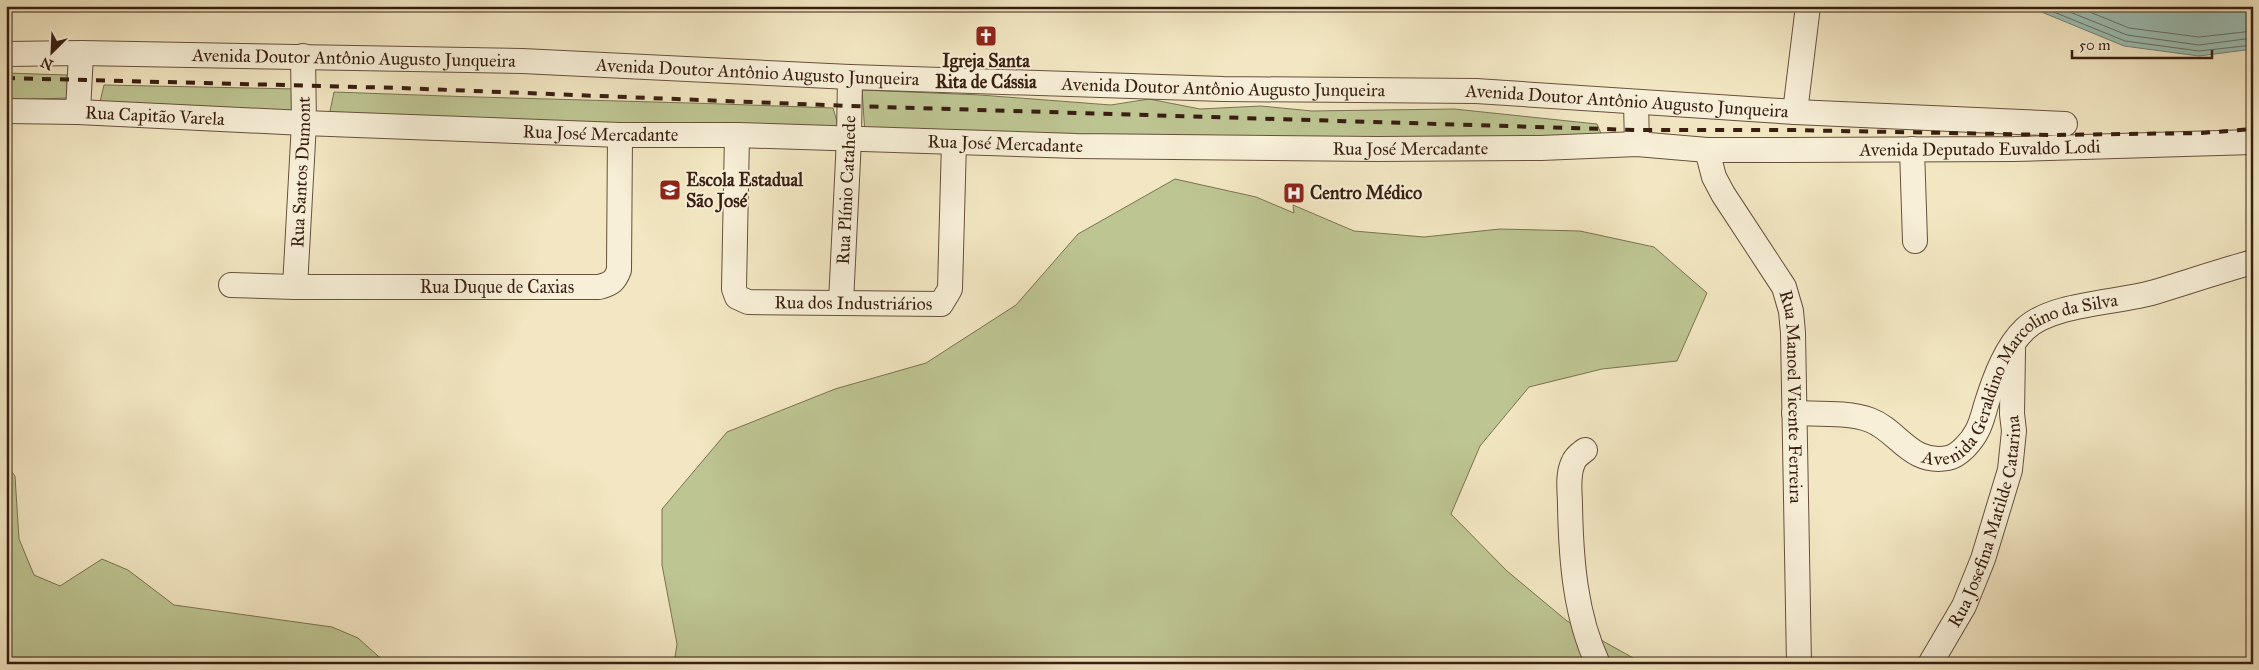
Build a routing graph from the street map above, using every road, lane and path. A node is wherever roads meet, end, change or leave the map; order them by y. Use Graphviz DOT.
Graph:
graph roads {
  1 [pos="1808,6"];
  2 [pos="82,52"];
  3 [pos="6,54"];
  4 [pos="304,56"];
  5 [pos="850,77"];
  6 [pos="1636,103"];
  7 [pos="6,111"];
  8 [pos="78,112"];
  9 [pos="1795,112"];
  10 [pos="304,123"];
  11 [pos="2064,124"];
  12 [pos="620,134"];
  13 [pos="737,135"];
  14 [pos="849,139"];
  15 [pos="954,142"];
  16 [pos="2253,142"];
  17 [pos="1637,144"];
  18 [pos="1912,149"];
  19 [pos="1708,150"];
  20 [pos="1916,241"];
  21 [pos="2253,262"];
  22 [pos="231,285"];
  23 [pos="295,287"];
  24 [pos="841,302"];
  25 [pos="2014,341"];
  26 [pos="1794,413"];
  27 [pos="1586,450"];
  28 [pos="1598,664"];
  29 [pos="1799,664"];
  30 [pos="1930,664"];
  1 -- 9 [label="street"];
  2 -- 3 [label="street, Avenida Doutor Antônio Augusto Junqueira"];
  2 -- 4 [label="street, Avenida Doutor Antônio Augusto Junqueira"];
  2 -- 8 [label="street"];
  4 -- 5 [label="street, Avenida Doutor Antônio Augusto Junqueira"];
  4 -- 10 [label="street, Rua Santos Dumont"];
  5 -- 6 [label="street, Avenida Doutor Antônio Augusto Junqueira"];
  5 -- 14 [label="street, Rua Plínio Catahede"];
  6 -- 9 [label="street, Avenida Doutor Antônio Augusto Junqueira"];
  6 -- 17 [label="street"];
  7 -- 8 [label="street, Rua Capitão Varela"];
  8 -- 10 [label="street, Rua Capitão Varela"];
  9 -- 11 [label="street, Avenida Doutor Antônio Augusto Junqueira"];
  10 -- 12 [label="street, Rua José Mercadante"];
  10 -- 23 [label="street, Rua Santos Dumont"];
  12 -- 13 [label="street, Rua José Mercadante"];
  12 -- 23 [label="street, Rua Duque de Caxias"];
  13 -- 14 [label="street, Rua José Mercadante"];
  13 -- 24 [label="street, Rua dos Industriários"];
  14 -- 15 [label="street, Rua José Mercadante"];
  14 -- 24 [label="street, Rua Plínio Catahede"];
  15 -- 17 [label="street, Rua José Mercadante"];
  15 -- 24 [label="street, Rua dos Industriários"];
  16 -- 18 [label="street, Avenida Deputado Euvaldo Lodi"];
  17 -- 19 [label="street, Rua José Mercadante"];
  18 -- 19 [label="street, Avenida Deputado Euvaldo Lodi"];
  18 -- 20 [label="street"];
  19 -- 26 [label="street, Rua Manoel Vicente Ferreira"];
  21 -- 25 [label="street, Avenida Geraldino Marcolino da Silva"];
  22 -- 23 [label="street, Rua Duque de Caxias"];
  25 -- 26 [label="street, Avenida Geraldino Marcolino da Silva"];
  25 -- 30 [label="street, Rua Josefina Matilde Catarina"];
  26 -- 29 [label="street, Rua Manoel Vicente Ferreira"];
  27 -- 28 [label="street"];
}
